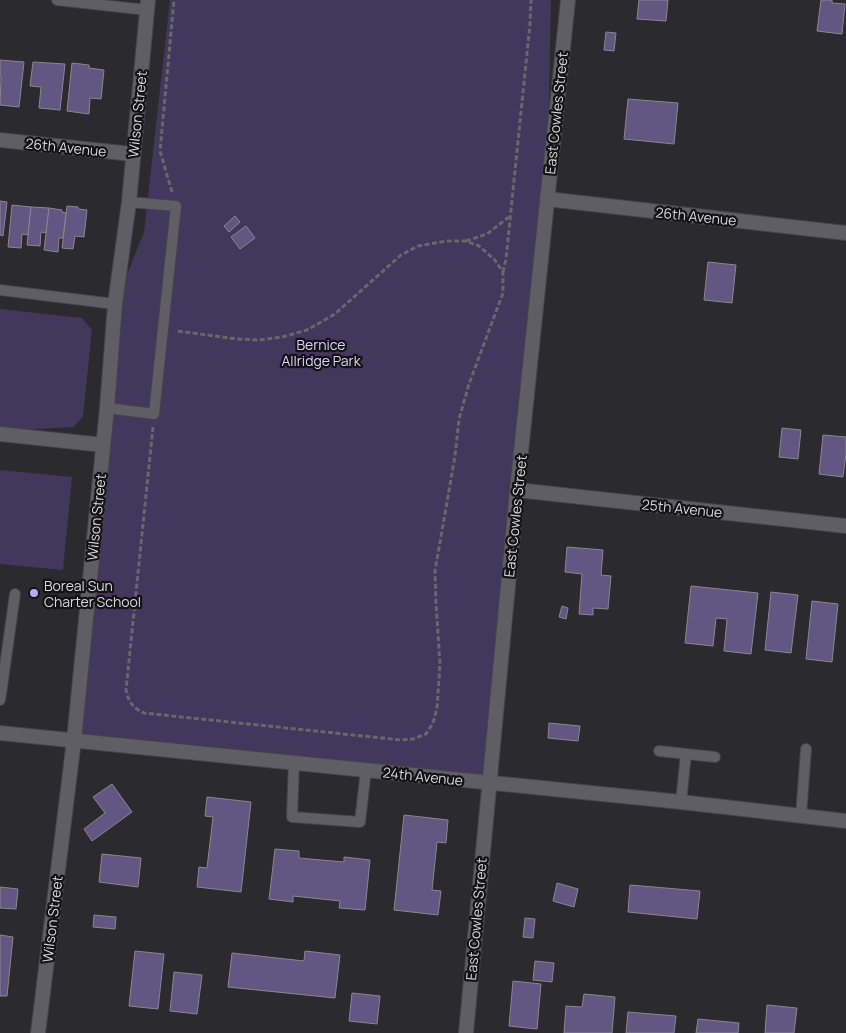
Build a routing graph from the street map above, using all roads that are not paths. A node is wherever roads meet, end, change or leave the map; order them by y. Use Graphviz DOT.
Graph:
graph roads {
  1 [pos="57,0"];
  2 [pos="568,0"];
  3 [pos="147,5"];
  4 [pos="0,140"];
  5 [pos="132,154"];
  6 [pos="547,199"];
  7 [pos="128,202"];
  8 [pos="846,232"];
  9 [pos="0,290"];
  10 [pos="115,304"];
  11 [pos="107,408"];
  12 [pos="0,434"];
  13 [pos="103,445"];
  14 [pos="517,490"];
  15 [pos="846,526"];
  16 [pos="16,594"];
  17 [pos="1,687"];
  18 [pos="0,700"];
  19 [pos="0,733"];
  20 [pos="74,740"];
  21 [pos="806,749"];
  22 [pos="659,752"];
  23 [pos="686,754"];
  24 [pos="714,757"];
  25 [pos="294,763"];
  26 [pos="366,770"];
  27 [pos="489,783"];
  28 [pos="681,802"];
  29 [pos="801,816"];
  30 [pos="846,821"];
  31 [pos="38,1033"];
  32 [pos="466,1033"];
  1 -- 3 [label="lane"];
  2 -- 6 [label="street, East Cowles Street"];
  3 -- 5 [label="street, Wilson Street"];
  4 -- 5 [label="street, 26th Avenue"];
  5 -- 7 [label="street, Wilson Street"];
  6 -- 8 [label="street, 26th Avenue"];
  6 -- 14 [label="street, East Cowles Street"];
  7 -- 10 [label="street, Wilson Street"];
  7 -- 11 [label="lane"];
  9 -- 10 [label="lane"];
  10 -- 11 [label="street, Wilson Street"];
  11 -- 13 [label="street, Wilson Street"];
  12 -- 13 [label="street"];
  13 -- 20 [label="street, Wilson Street"];
  14 -- 15 [label="street, 25th Avenue"];
  14 -- 27 [label="street, East Cowles Street"];
  16 -- 17 [label="lane"];
  17 -- 18 [label="lane"];
  19 -- 20 [label="street, 24th Avenue"];
  20 -- 25 [label="street, 24th Avenue"];
  20 -- 31 [label="street, Wilson Street"];
  21 -- 29 [label="lane"];
  22 -- 23 [label="lane"];
  23 -- 24 [label="lane"];
  23 -- 28 [label="lane"];
  25 -- 26 [label="street, 24th Avenue"];
  25 -- 26 [label="lane"];
  26 -- 27 [label="street, 24th Avenue"];
  27 -- 28 [label="street, 24th Avenue"];
  27 -- 32 [label="street, East Cowles Street"];
  28 -- 29 [label="street, 24th Avenue"];
  29 -- 30 [label="street, 24th Avenue"];
}
